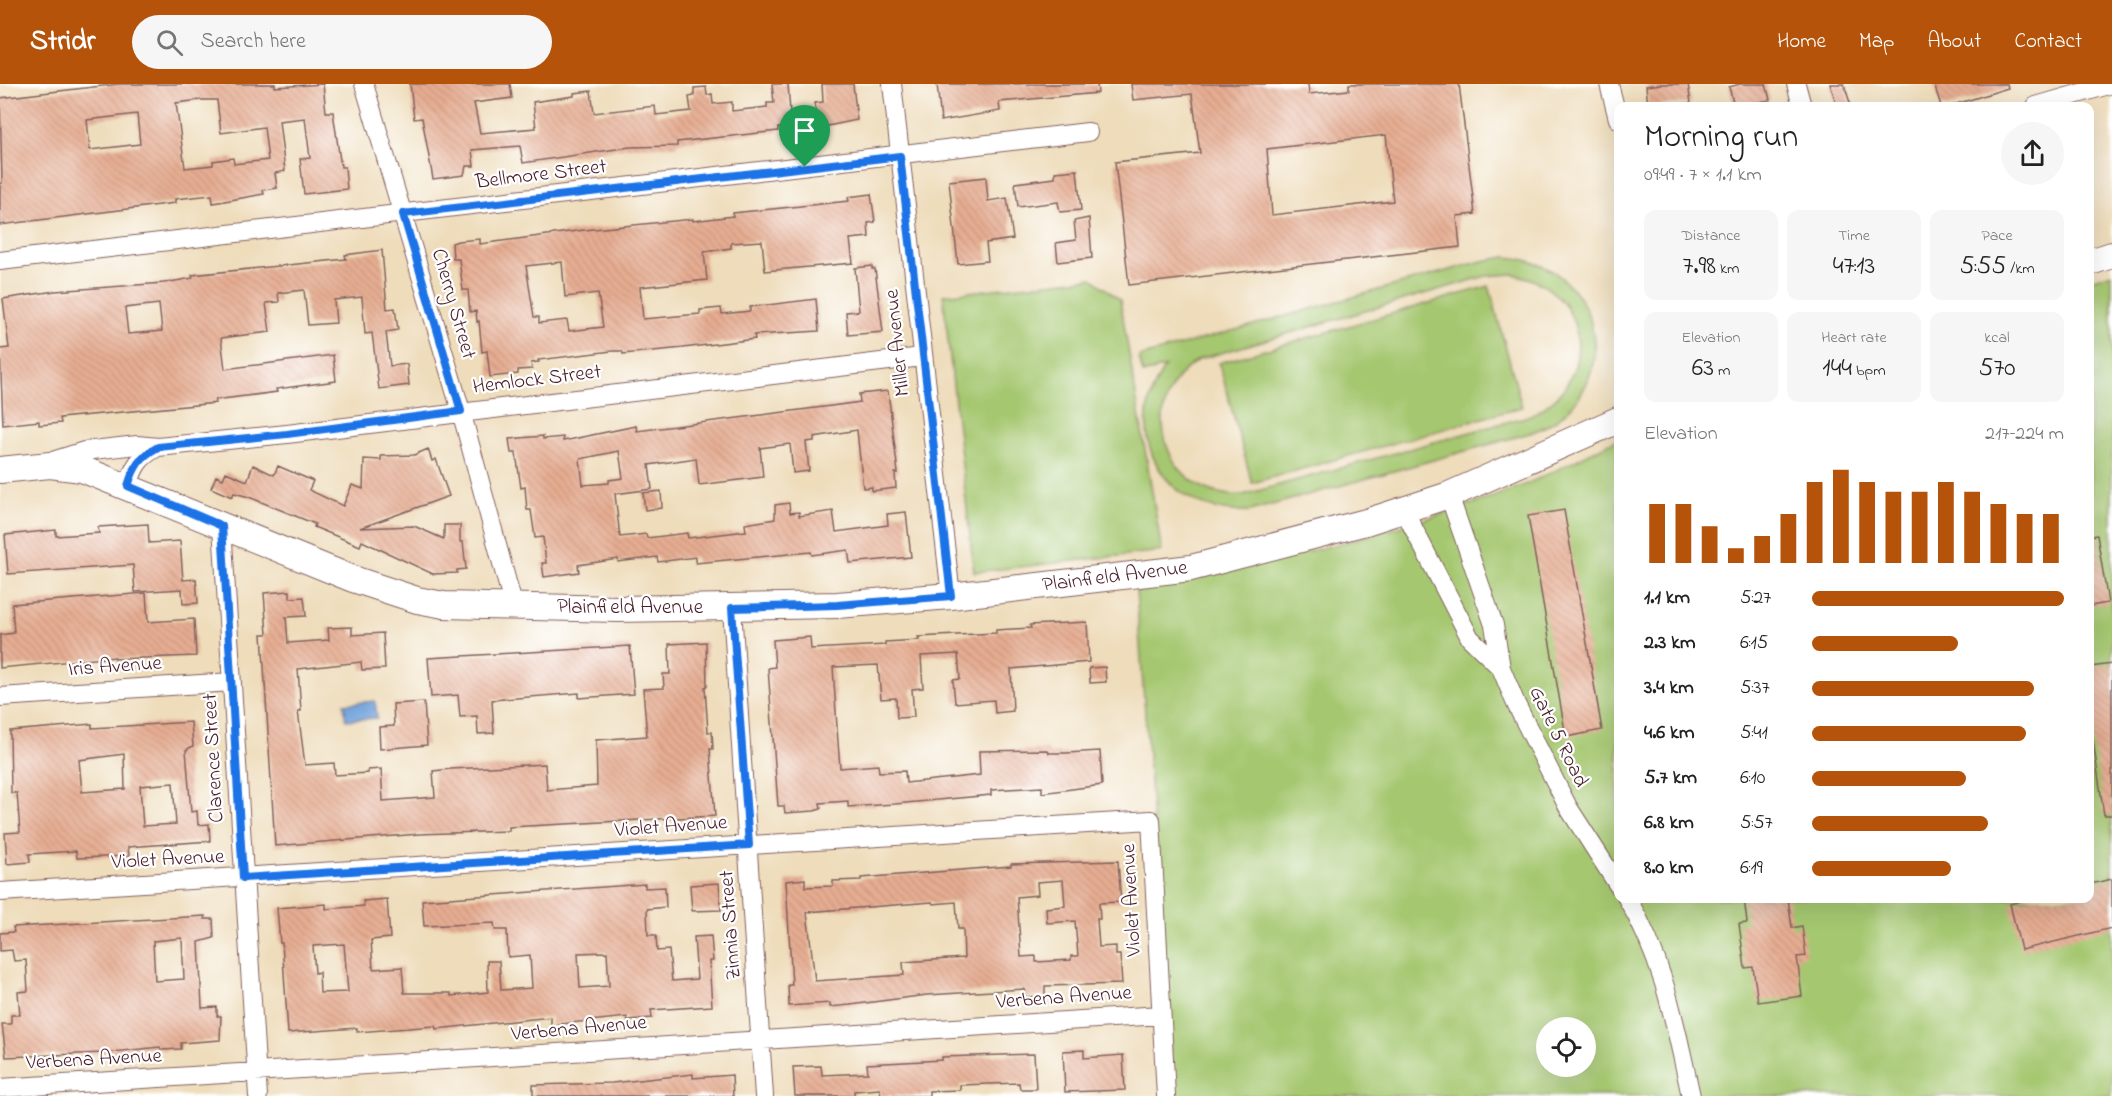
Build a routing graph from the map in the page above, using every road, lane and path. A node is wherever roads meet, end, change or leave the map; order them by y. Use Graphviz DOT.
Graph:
graph roads {
  1 [pos="364,84"];
  2 [pos="892,84"];
  3 [pos="1609,84"];
  4 [pos="1796,84"];
  5 [pos="2112,84"];
  6 [pos="1801,102"];
  7 [pos="2050,102"];
  8 [pos="1614,103"];
  9 [pos="1088,132"];
  10 [pos="900,156"];
  11 [pos="403,214"];
  12 [pos="2112,255"];
  13 [pos="0,261"];
  14 [pos="2094,261"];
  15 [pos="922,357"];
  16 [pos="461,411"];
  17 [pos="1614,422"];
  18 [pos="158,447"];
  19 [pos="35,466"];
  20 [pos="0,470"];
  21 [pos="128,486"];
  22 [pos="1449,495"];
  23 [pos="1404,510"];
  24 [pos="222,526"];
  25 [pos="951,596"];
  26 [pos="514,608"];
  27 [pos="732,608"];
  28 [pos="1501,668"];
  29 [pos="232,682"];
  30 [pos="0,697"];
  31 [pos="749,845"];
  32 [pos="243,878"];
  33 [pos="1614,879"];
  34 [pos="0,892"];
  35 [pos="1630,903"];
  36 [pos="1161,1015"];
  37 [pos="760,1040"];
  38 [pos="256,1073"];
  39 [pos="0,1088"];
  40 [pos="258,1096"];
  41 [pos="764,1096"];
  42 [pos="1166,1096"];
  43 [pos="1691,1096"];
  1 -- 11 [label="street, Cherry Street"];
  2 -- 10 [label="street, Miller Avenue"];
  3 -- 8 [label="street"];
  4 -- 6 [label="street"];
  5 -- 7 [label="street"];
  9 -- 10 [label="street, Bellmore Street"];
  10 -- 11 [label="street, Bellmore Street"];
  10 -- 15 [label="street, Miller Avenue"];
  11 -- 13 [label="street, Bellmore Street"];
  11 -- 16 [label="street, Cherry Street"];
  12 -- 14 [label="main road"];
  15 -- 16 [label="street, Hemlock Street"];
  15 -- 25 [label="street, Miller Avenue"];
  16 -- 18 [label="street, Hemlock Street"];
  16 -- 26 [label="street, Cherry Street"];
  17 -- 22 [label="main road, Plainfield Avenue"];
  18 -- 19 [label="street, Hemlock Street"];
  18 -- 21 [label="street"];
  19 -- 20 [label="main road, Plainfield Avenue"];
  19 -- 21 [label="main road, Plainfield Avenue"];
  21 -- 24 [label="main road, Plainfield Avenue"];
  22 -- 23 [label="main road, Plainfield Avenue"];
  22 -- 28 [label="street, Gate 5 Road"];
  23 -- 25 [label="main road, Plainfield Avenue"];
  23 -- 28 [label="street, Gate 5 Road"];
  24 -- 26 [label="main road, Plainfield Avenue"];
  24 -- 29 [label="street, Clarence Street"];
  25 -- 27 [label="main road, Plainfield Avenue"];
  26 -- 27 [label="main road, Plainfield Avenue"];
  27 -- 31 [label="street, Zinnia Street"];
  28 -- 33 [label="street, Gate 5 Road"];
  29 -- 30 [label="street, Iris Avenue"];
  29 -- 32 [label="street, Clarence Street"];
  31 -- 32 [label="street, Violet Avenue"];
  31 -- 36 [label="street, Violet Avenue"];
  31 -- 37 [label="street, Zinnia Street"];
  32 -- 34 [label="street, Violet Avenue"];
  32 -- 38 [label="street, Clarence Street"];
  35 -- 43 [label="street"];
  36 -- 37 [label="street, Verbena Avenue"];
  36 -- 42 [label="street"];
  37 -- 38 [label="street, Verbena Avenue"];
  37 -- 41 [label="street, Zinnia Street"];
  38 -- 39 [label="street, Verbena Avenue"];
  38 -- 40 [label="street, Clarence Street"];
}
